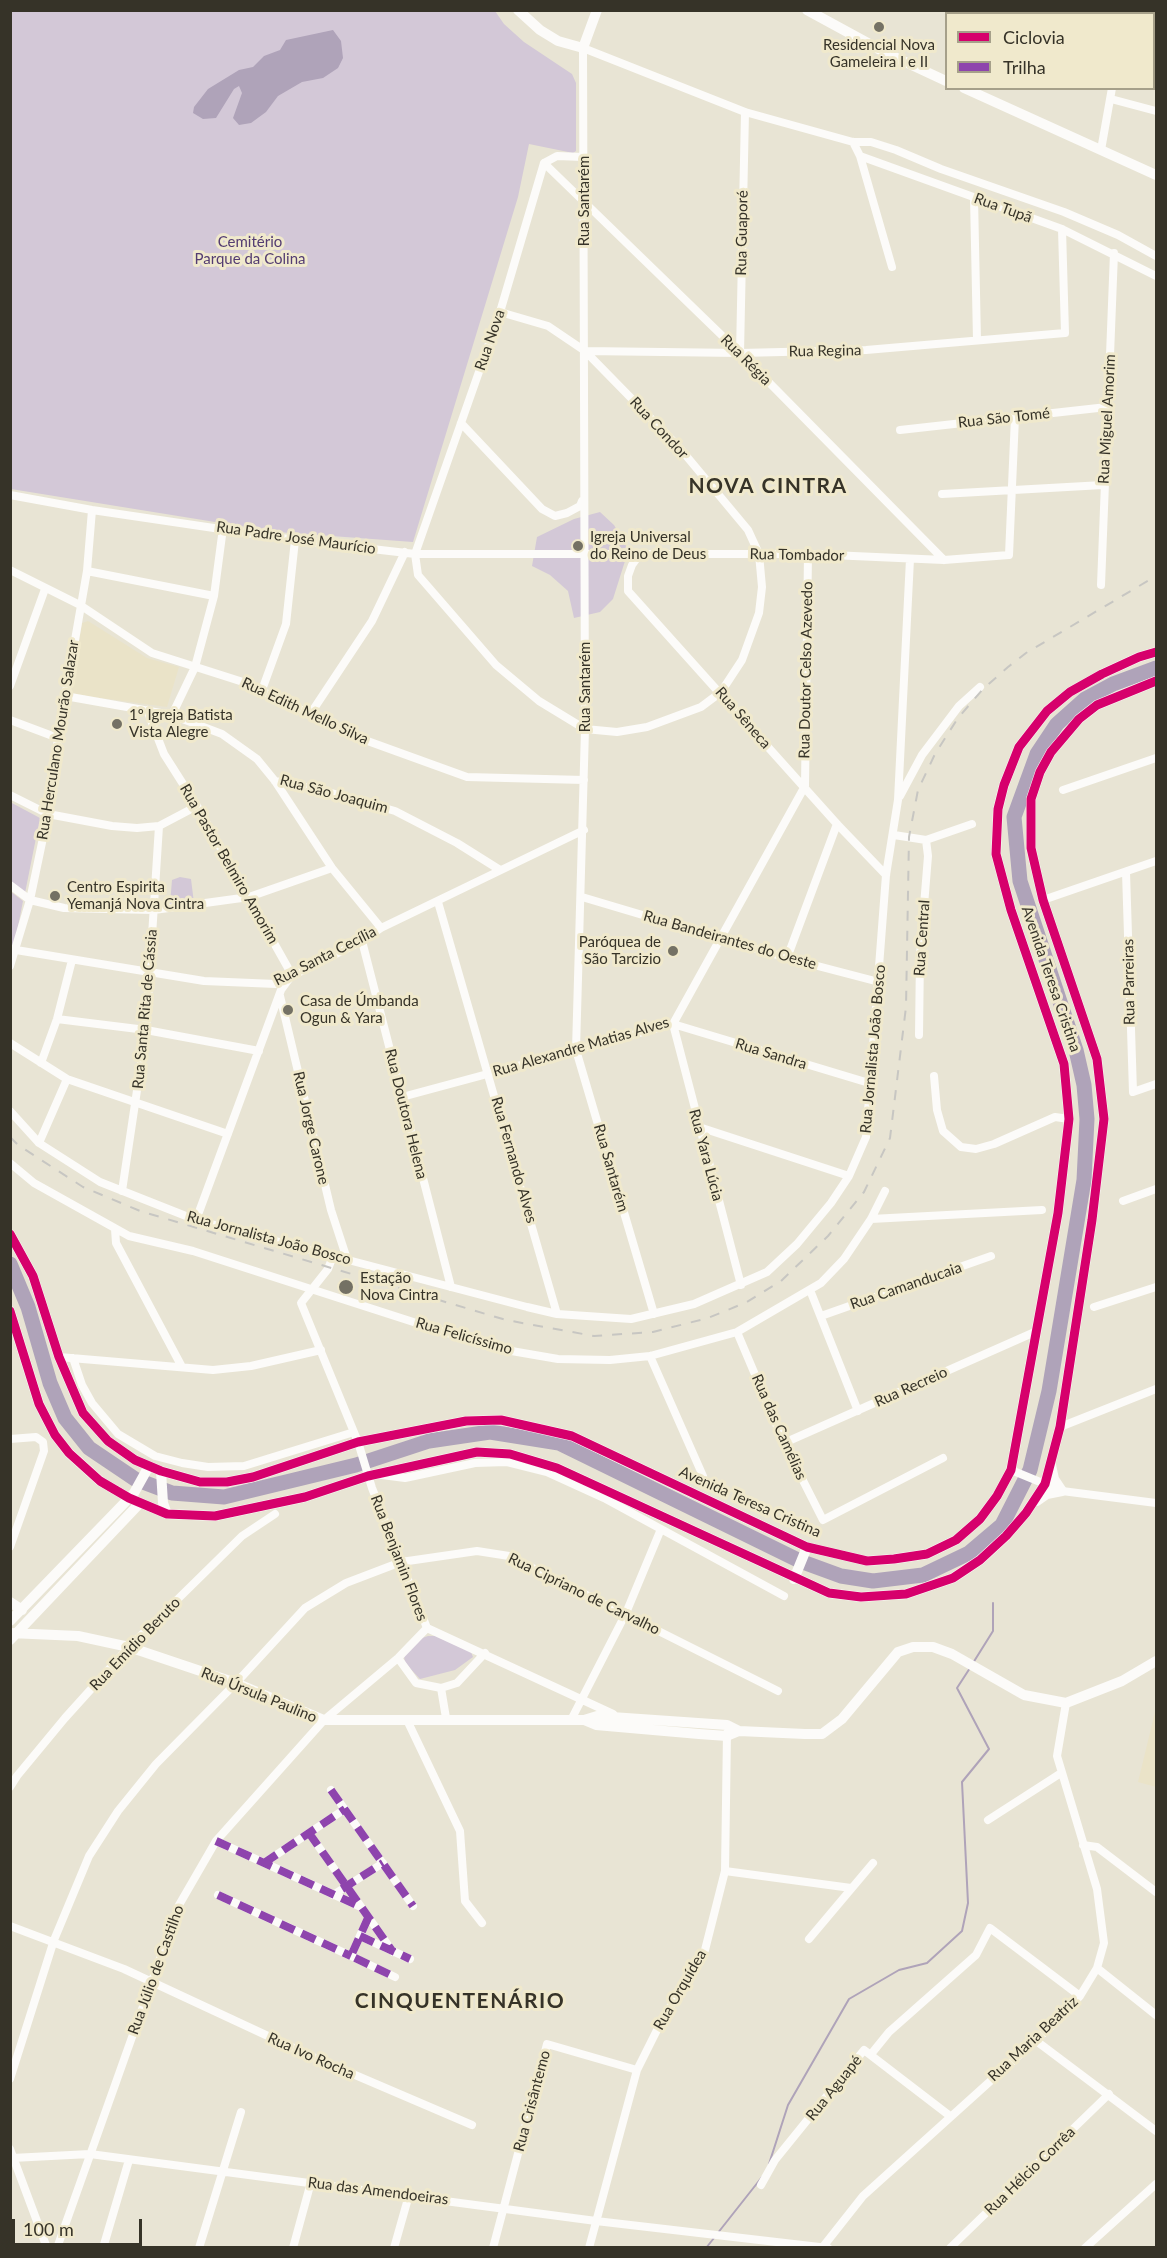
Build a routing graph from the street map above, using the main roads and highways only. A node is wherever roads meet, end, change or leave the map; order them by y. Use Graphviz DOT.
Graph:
graph roads {
  1 [pos="518,10"];
  2 [pos="597,10"];
  3 [pos="807,10"];
  4 [pos="945,81"];
  5 [pos="968,90"];
  6 [pos="1156,175"];
  7 [pos="1156,652"];
  8 [pos="1156,681"];
  9 [pos="10,1234"];
  10 [pos="10,1311"];
  11 [pos="1051,1461"];
  12 [pos="148,1469"];
  13 [pos="160,1475"];
  14 [pos="134,1498"];
  15 [pos="1031,1505"];
  16 [pos="167,1514"];
  17 [pos="807,1548"];
  18 [pos="795,1578"];
  19 [pos="10,1602"];
  20 [pos="22,1610"];
  21 [pos="10,1621"];
  22 [pos="15,1632"];
  23 [pos="10,1640"];
  24 [pos="1156,1661"];
  25 [pos="585,1720"];
  26 [pos="727,1731"];
  1 -- 2 [label="main road"];
  3 -- 4 [label="main road"];
  5 -- 6 [label="main road"];
  7 -- 17 [label="main road, Avenida Teresa Cristina"];
  8 -- 11 [label="main road, Avenida Teresa Cristina"];
  9 -- 12 [label="main road, Avenida Teresa Cristina"];
  10 -- 14 [label="main road"];
  11 -- 15 [label="main road, Avenida Teresa Cristina"];
  11 -- 15 [label="main road"];
  12 -- 13 [label="main road, Avenida Teresa Cristina"];
  12 -- 14 [label="main road"];
  13 -- 16 [label="main road"];
  13 -- 17 [label="main road, Avenida Teresa Cristina"];
  14 -- 16 [label="main road"];
  14 -- 20 [label="main road"];
  14 -- 22 [label="main road"];
  15 -- 18 [label="main road"];
  16 -- 18 [label="main road"];
  17 -- 18 [label="main road"];
  19 -- 20 [label="main road"];
  20 -- 21 [label="main road"];
  22 -- 23 [label="main road"];
  22 -- 25 [label="main road, Rua Úrsula Paulino"];
  24 -- 26 [label="main road, Rua Úrsula Paulino"];
  25 -- 26 [label="main road, Rua Úrsula Paulino"];
  25 -- 26 [label="main road, Rua Úrsula Paulino"];
}
